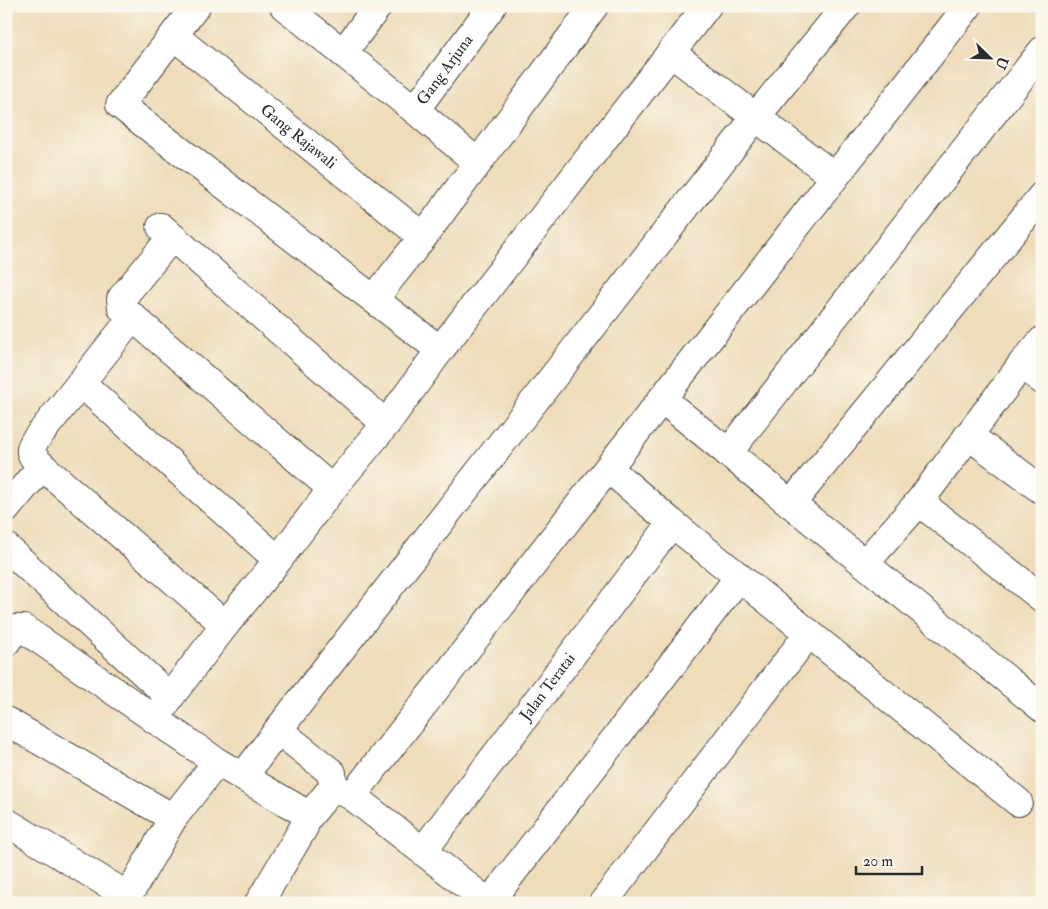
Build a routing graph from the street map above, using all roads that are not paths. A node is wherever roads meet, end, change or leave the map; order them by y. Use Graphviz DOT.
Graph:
graph roads {
  1 [pos="196,6"];
  2 [pos="284,6"];
  3 [pos="378,6"];
  4 [pos="492,6"];
  5 [pos="594,6"];
  6 [pos="707,6"];
  7 [pos="846,6"];
  8 [pos="968,6"];
  9 [pos="174,36"];
  10 [pos="1042,51"];
  11 [pos="343,53"];
  12 [pos="671,53"];
  13 [pos="415,110"];
  14 [pos="755,118"];
  15 [pos="478,163"];
  16 [pos="835,178"];
  17 [pos="1042,196"];
  18 [pos="423,237"];
  19 [pos="374,300"];
  20 [pos="133,318"];
  21 [pos="1042,341"];
  22 [pos="440,350"];
  23 [pos="1032,372"];
  24 [pos="81,383"];
  25 [pos="662,399"];
  26 [pos="386,424"];
  27 [pos="968,435"];
  28 [pos="728,453"];
  29 [pos="42,466"];
  30 [pos="608,468"];
  31 [pos="332,489"];
  32 [pos="1042,490"];
  33 [pos="918,502"];
  34 [pos="791,504"];
  35 [pos="6,509"];
  36 [pos="672,523"];
  37 [pos="6,547"];
  38 [pos="278,560"];
  39 [pos="865,563"];
  40 [pos="739,577"];
  41 [pos="1042,598"];
  42 [pos="225,625"];
  43 [pos="809,634"];
  44 [pos="6,642"];
  45 [pos="170,697"];
  46 [pos="1042,708"];
  47 [pos="155,720"];
  48 [pos="6,721"];
  49 [pos="278,730"];
  50 [pos="217,762"];
  51 [pos="243,776"];
  52 [pos="343,791"];
  53 [pos="1018,802"];
  54 [pos="173,818"];
  55 [pos="306,820"];
  56 [pos="6,822"];
  57 [pos="423,851"];
  58 [pos="126,899"];
  59 [pos="259,903"];
  60 [pos="489,903"];
  61 [pos="602,903"];
  1 -- 9 [label="street"];
  2 -- 11 [label="street"];
  3 -- 11 [label="street"];
  4 -- 13 [label="street, Gang Arjuna"];
  5 -- 15 [label="street"];
  6 -- 12 [label="street"];
  7 -- 14 [label="street"];
  8 -- 16 [label="street"];
  9 -- 18 [label="street, Gang Rajawali"];
  9 -- 19 [label="street"];
  10 -- 28 [label="street"];
  11 -- 13 [label="street"];
  12 -- 14 [label="street"];
  12 -- 22 [label="street"];
  13 -- 15 [label="street"];
  14 -- 16 [label="street"];
  14 -- 49 [label="street"];
  15 -- 18 [label="street"];
  16 -- 25 [label="street"];
  17 -- 34 [label="street"];
  18 -- 19 [label="street"];
  19 -- 22 [label="street"];
  20 -- 24 [label="street"];
  20 -- 26 [label="street"];
  20 -- 31 [label="street"];
  21 -- 23 [label="street"];
  22 -- 26 [label="street"];
  23 -- 27 [label="street"];
  24 -- 29 [label="street"];
  24 -- 38 [label="street"];
  25 -- 28 [label="street"];
  25 -- 30 [label="street"];
  26 -- 31 [label="street"];
  27 -- 32 [label="street"];
  27 -- 33 [label="street"];
  28 -- 34 [label="street"];
  29 -- 35 [label="street"];
  29 -- 42 [label="street"];
  30 -- 36 [label="street"];
  30 -- 52 [label="street"];
  31 -- 38 [label="street"];
  33 -- 39 [label="street"];
  33 -- 41 [label="street"];
  34 -- 39 [label="street"];
  36 -- 40 [label="street"];
  36 -- 57 [label="street, Jalan Teratai"];
  37 -- 45 [label="street"];
  38 -- 42 [label="street"];
  39 -- 46 [label="street"];
  40 -- 43 [label="street"];
  40 -- 60 [label="street"];
  42 -- 45 [label="street"];
  43 -- 53 [label="street"];
  43 -- 61 [label="street"];
  44 -- 47 [label="street"];
  45 -- 47 [label="street"];
  47 -- 50 [label="street"];
  48 -- 54 [label="street"];
  49 -- 51 [label="street"];
  49 -- 52 [label="street"];
  50 -- 51 [label="street"];
  50 -- 54 [label="street"];
  51 -- 55 [label="street"];
  52 -- 55 [label="street"];
  52 -- 57 [label="street"];
  54 -- 58 [label="street"];
  55 -- 59 [label="street"];
  56 -- 58 [label="street"];
  57 -- 60 [label="street"];
}
